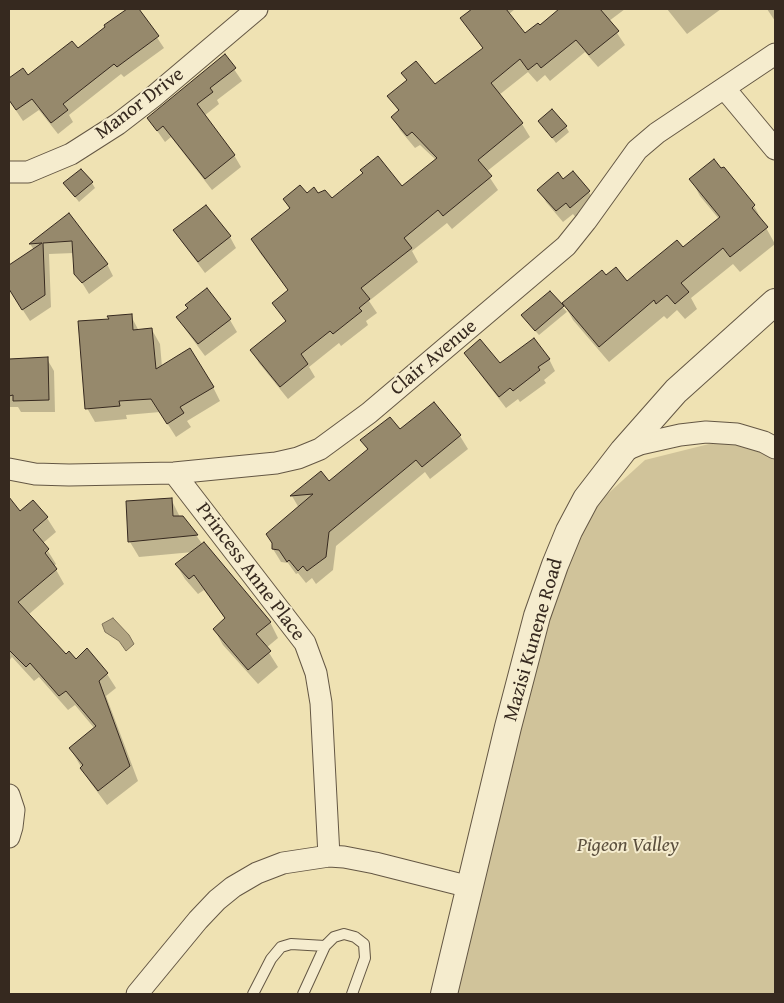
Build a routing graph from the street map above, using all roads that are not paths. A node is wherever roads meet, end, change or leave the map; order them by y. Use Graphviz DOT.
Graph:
graph roads {
  1 [pos="257,9"];
  2 [pos="775,54"];
  3 [pos="725,89"];
  4 [pos="775,149"];
  5 [pos="9,172"];
  6 [pos="775,304"];
  7 [pos="775,448"];
  8 [pos="623,451"];
  9 [pos="9,469"];
  10 [pos="174,473"];
  11 [pos="9,795"];
  12 [pos="9,837"];
  13 [pos="328,856"];
  14 [pos="470,887"];
  15 [pos="326,946"];
  16 [pos="137,994"];
  17 [pos="253,994"];
  18 [pos="303,994"];
  19 [pos="352,994"];
  20 [pos="444,994"];
  1 -- 5 [label="street, Manor Drive"];
  2 -- 3 [label="street, Clair Avenue"];
  3 -- 4 [label="street"];
  3 -- 10 [label="street, Clair Avenue"];
  6 -- 8 [label="street, Mazisi Kunene Road"];
  7 -- 8 [label="street"];
  8 -- 14 [label="street, Mazisi Kunene Road"];
  9 -- 10 [label="street, Clair Avenue"];
  10 -- 13 [label="street, Princess Anne Place"];
  11 -- 12 [label="street"];
  13 -- 14 [label="street"];
  13 -- 16 [label="street"];
  14 -- 20 [label="street, Mazisi Kunene Road"];
  15 -- 17 [label="lane"];
  15 -- 18 [label="lane"];
  15 -- 19 [label="lane"];
}
